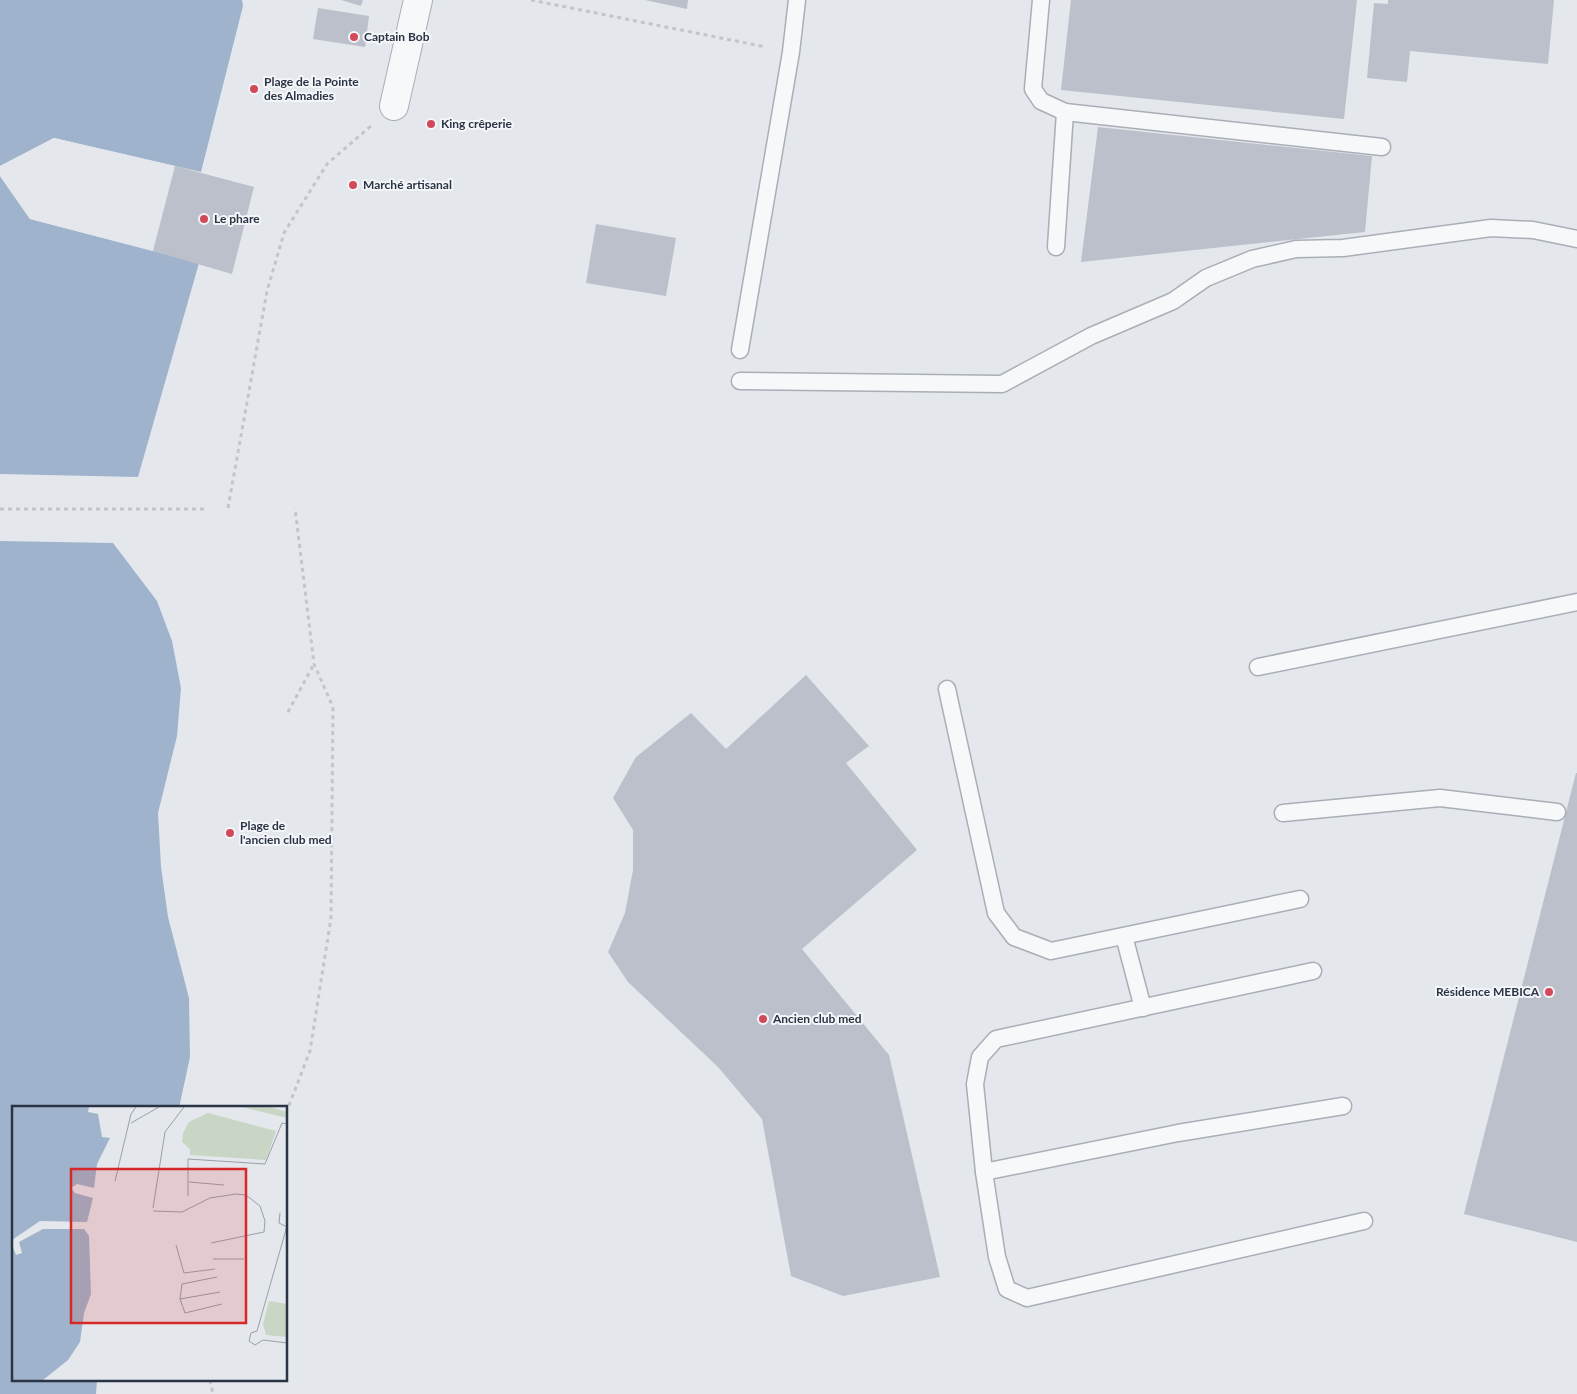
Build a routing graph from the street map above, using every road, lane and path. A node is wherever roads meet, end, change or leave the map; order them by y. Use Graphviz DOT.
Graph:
graph roads {
  1 [pos="418,0"];
  2 [pos="531,0"];
  3 [pos="798,0"];
  4 [pos="1041,0"];
  5 [pos="791,52"];
  6 [pos="394,106"];
  7 [pos="1065,112"];
  8 [pos="1382,147"];
  9 [pos="1577,239"];
  10 [pos="1056,247"];
  11 [pos="740,350"];
  12 [pos="740,381"];
  13 [pos="228,508"];
  14 [pos="294,508"];
  15 [pos="0,509"];
  16 [pos="205,509"];
  17 [pos="1577,602"];
  18 [pos="314,664"];
  19 [pos="1258,667"];
  20 [pos="947,689"];
  21 [pos="288,712"];
  22 [pos="1558,812"];
  23 [pos="1283,813"];
  24 [pos="1300,899"];
  25 [pos="1124,936"];
  26 [pos="1314,971"];
  27 [pos="1143,1008"];
  28 [pos="1343,1106"];
  29 [pos="288,1108"];
  30 [pos="984,1172"];
  31 [pos="1364,1221"];
  1 -- 6 [label="street"];
  2 -- 5 [label="path"];
  3 -- 5 [label="lane"];
  4 -- 7 [label="lane"];
  5 -- 11 [label="lane"];
  6 -- 13 [label="path"];
  7 -- 8 [label="lane"];
  7 -- 10 [label="lane"];
  9 -- 12 [label="lane"];
  14 -- 18 [label="path"];
  15 -- 16 [label="path"];
  17 -- 19 [label="lane"];
  18 -- 21 [label="path"];
  18 -- 29 [label="path"];
  20 -- 25 [label="lane"];
  22 -- 23 [label="lane"];
  24 -- 25 [label="lane"];
  25 -- 27 [label="lane"];
  26 -- 27 [label="lane"];
  27 -- 30 [label="lane"];
  28 -- 30 [label="lane"];
  30 -- 31 [label="lane"];
}
